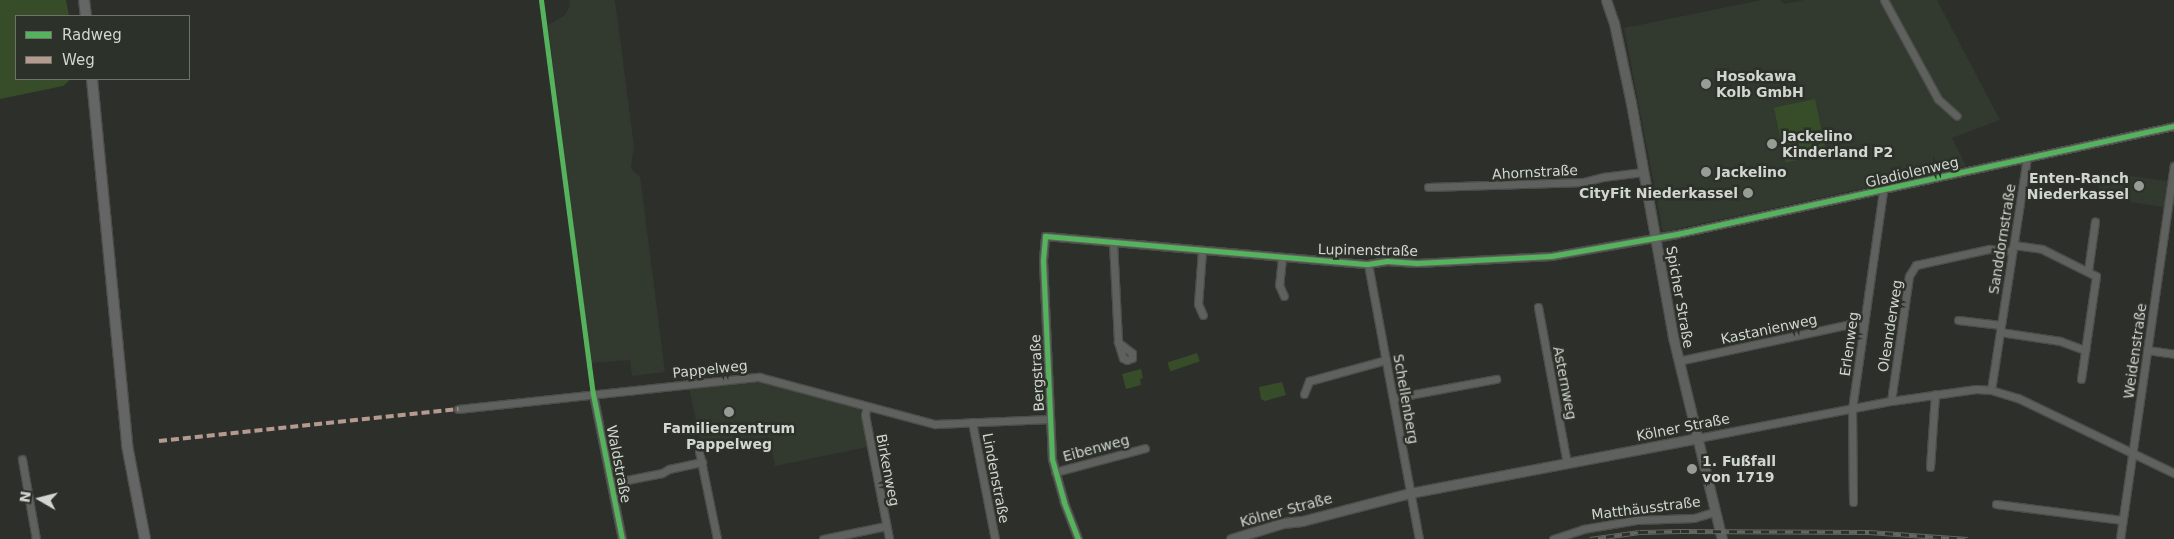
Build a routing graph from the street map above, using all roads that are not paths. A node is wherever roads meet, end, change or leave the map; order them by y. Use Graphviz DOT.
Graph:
graph roads {
  1 [pos="84,0"];
  2 [pos="1606,0"];
  3 [pos="1884,0"];
  4 [pos="86,15"];
  5 [pos="92,80"];
  6 [pos="1957,116"];
  7 [pos="2174,126"];
  8 [pos="2027,158"];
  9 [pos="2174,166"];
  10 [pos="1644,172"];
  11 [pos="1428,187"];
  12 [pos="1883,190"];
  13 [pos="2095,221"];
  14 [pos="1656,238"];
  15 [pos="1080,240"];
  16 [pos="1112,242"];
  17 [pos="2013,248"];
  18 [pos="1202,251"];
  19 [pos="1282,258"];
  20 [pos="1368,264"];
  21 [pos="2088,271"];
  22 [pos="1284,296"];
  23 [pos="1538,307"];
  24 [pos="1203,314"];
  25 [pos="1958,320"];
  26 [pos="1864,321"];
  27 [pos="2001,328"];
  28 [pos="1118,342"];
  29 [pos="2084,350"];
  30 [pos="2147,350"];
  31 [pos="2174,354"];
  32 [pos="1386,360"];
  33 [pos="1678,361"];
  34 [pos="1496,379"];
  35 [pos="2081,380"];
  36 [pos="1991,390"];
  37 [pos="593,394"];
  38 [pos="1304,394"];
  39 [pos="1935,394"];
  40 [pos="1392,398"];
  41 [pos="1891,401"];
  42 [pos="867,406"];
  43 [pos="458,409"];
  44 [pos="1852,409"];
  45 [pos="1050,419"];
  46 [pos="972,422"];
  47 [pos="1698,438"];
  48 [pos="1144,448"];
  49 [pos="699,451"];
  50 [pos="2132,454"];
  51 [pos="22,459"];
  52 [pos="702,462"];
  53 [pos="1567,462"];
  54 [pos="1930,467"];
  55 [pos="1055,472"];
  56 [pos="2174,474"];
  57 [pos="612,483"];
  58 [pos="1410,493"];
  59 [pos="1853,502"];
  60 [pos="1996,504"];
  61 [pos="1714,512"];
  62 [pos="2122,520"];
  63 [pos="886,526"];
  64 [pos="36,539"];
  65 [pos="144,539"];
  66 [pos="622,539"];
  67 [pos="717,539"];
  68 [pos="823,539"];
  69 [pos="889,539"];
  70 [pos="995,539"];
  71 [pos="1076,539"];
  72 [pos="1231,539"];
  73 [pos="1419,539"];
  74 [pos="1553,539"];
  75 [pos="1722,539"];
  76 [pos="2120,539"];
  1 -- 4 [label="main road"];
  2 -- 10 [label="street, Spicher Straße"];
  3 -- 6 [label="street"];
  5 -- 65 [label="main road"];
  7 -- 8 [label="street, Gladiolenweg"];
  8 -- 12 [label="street, Gladiolenweg"];
  8 -- 17 [label="street, Sanddornstraße"];
  9 -- 30 [label="street, Weidenstraße"];
  10 -- 11 [label="street, Ahornstraße"];
  10 -- 14 [label="street, Spicher Straße"];
  12 -- 14 [label="street, Gladiolenweg"];
  12 -- 26 [label="street, Erlenweg"];
  13 -- 21 [label="street"];
  14 -- 20 [label="street, Lupinenstraße"];
  14 -- 33 [label="street, Spicher Straße"];
  15 -- 16 [label="street, Lupinenstraße"];
  15 -- 45 [label="street, Bergstraße"];
  16 -- 18 [label="street, Lupinenstraße"];
  16 -- 28 [label="street"];
  17 -- 21 [label="street, Oleanderweg"];
  17 -- 27 [label="street, Sanddornstraße"];
  17 -- 41 [label="street, Oleanderweg"];
  18 -- 19 [label="street, Lupinenstraße"];
  18 -- 24 [label="street"];
  19 -- 20 [label="street, Lupinenstraße"];
  19 -- 22 [label="street"];
  20 -- 32 [label="street, Schellenberg"];
  21 -- 29 [label="street"];
  23 -- 53 [label="street, Asternweg"];
  25 -- 27 [label="street"];
  26 -- 33 [label="street, Kastanienweg"];
  26 -- 44 [label="street, Erlenweg"];
  27 -- 29 [label="street"];
  27 -- 36 [label="street, Sanddornstraße"];
  29 -- 35 [label="street"];
  30 -- 31 [label="street"];
  30 -- 50 [label="street, Weidenstraße"];
  32 -- 38 [label="street"];
  32 -- 40 [label="street, Schellenberg"];
  33 -- 47 [label="street, Spicher Straße"];
  34 -- 40 [label="street"];
  36 -- 39 [label="street, Kölner Straße"];
  36 -- 50 [label="street, Kölner Straße"];
  37 -- 42 [label="street, Pappelweg"];
  37 -- 43 [label="street, Pappelweg"];
  37 -- 57 [label="street, Waldstraße"];
  39 -- 41 [label="street, Kölner Straße"];
  39 -- 54 [label="street"];
  40 -- 58 [label="street, Schellenberg"];
  41 -- 44 [label="street, Kölner Straße"];
  42 -- 46 [label="street, Pappelweg"];
  42 -- 63 [label="street, Birkenweg"];
  44 -- 47 [label="street, Kölner Straße"];
  44 -- 59 [label="street, Erlenweg"];
  45 -- 46 [label="street, Pappelweg"];
  45 -- 55 [label="street, Bergstraße"];
  46 -- 70 [label="street, Lindenstraße"];
  47 -- 53 [label="street, Kölner Straße"];
  47 -- 61 [label="street, Spicher Straße"];
  48 -- 55 [label="street, Eibenweg"];
  49 -- 52 [label="street"];
  50 -- 56 [label="street, Kölner Straße"];
  50 -- 62 [label="street, Weidenstraße"];
  51 -- 64 [label="street"];
  52 -- 57 [label="street"];
  52 -- 67 [label="street"];
  53 -- 58 [label="street, Kölner Straße"];
  55 -- 71 [label="street, Bergstraße"];
  57 -- 66 [label="street, Waldstraße"];
  58 -- 72 [label="street, Kölner Straße"];
  58 -- 73 [label="street, Schellenberg"];
  60 -- 62 [label="street"];
  61 -- 74 [label="street, Matthäusstraße"];
  61 -- 75 [label="street, Spicher Straße"];
  62 -- 76 [label="street, Weidenstraße"];
  63 -- 68 [label="street"];
  63 -- 69 [label="street, Birkenweg"];
}
